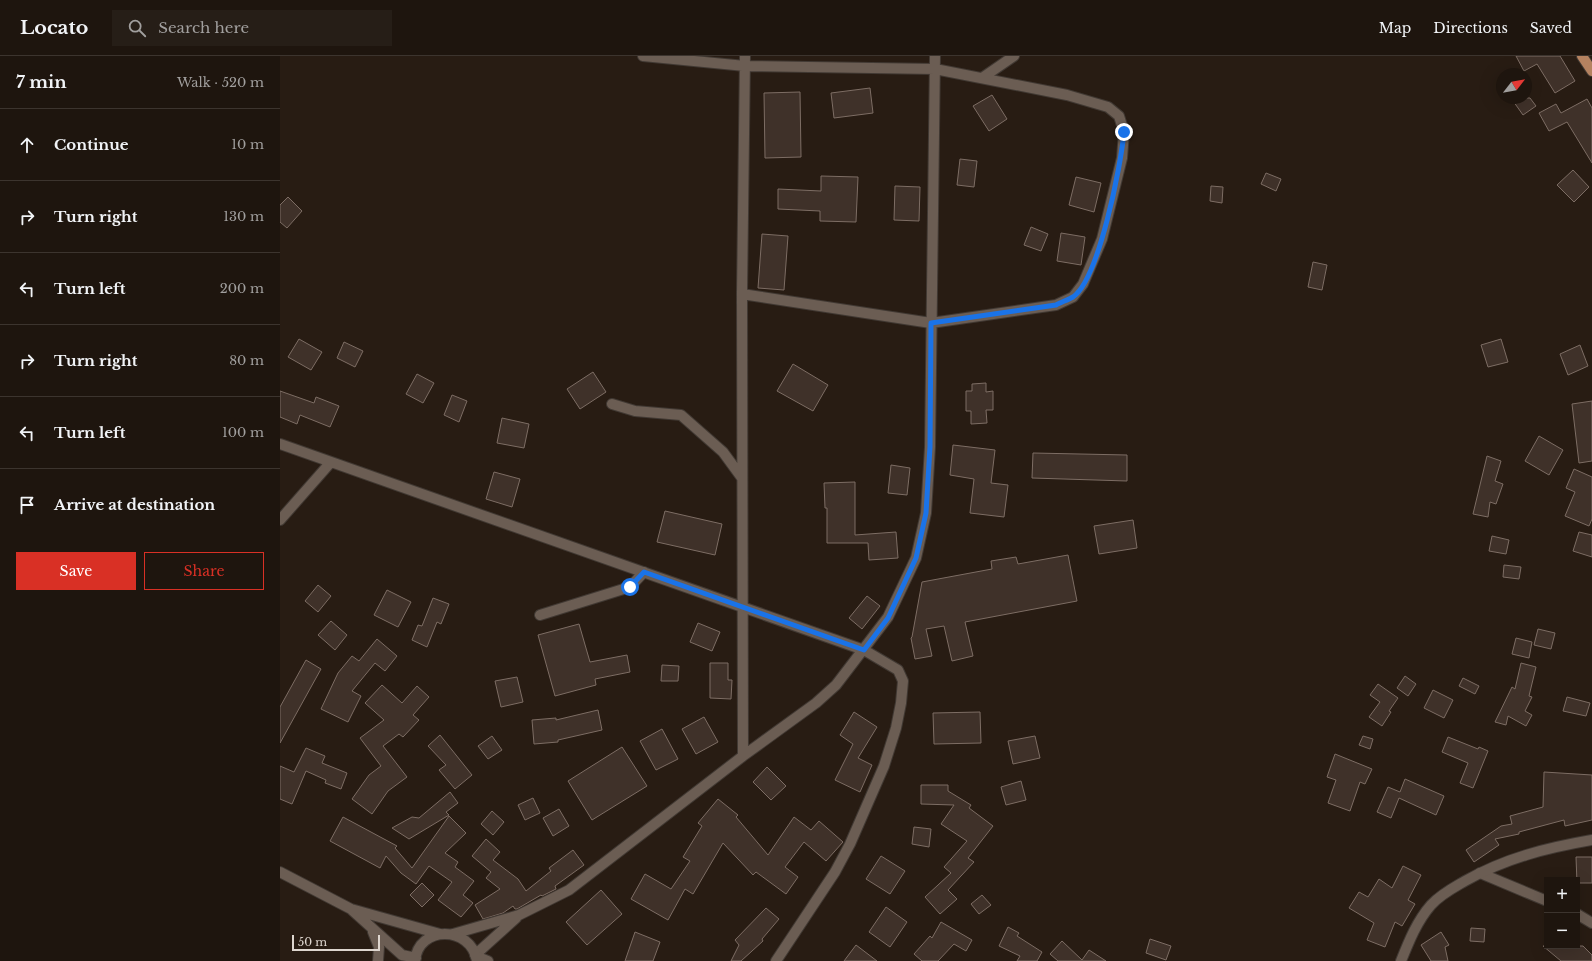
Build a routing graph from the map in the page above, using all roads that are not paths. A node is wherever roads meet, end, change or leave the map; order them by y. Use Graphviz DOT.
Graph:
graph roads {
  1 [pos="643,56"];
  2 [pos="935,56"];
  3 [pos="1014,56"];
  4 [pos="1582,56"];
  5 [pos="745,61"];
  6 [pos="935,69"];
  7 [pos="1592,71"];
  8 [pos="982,78"];
  9 [pos="742,294"];
  10 [pos="931,323"];
  11 [pos="612,404"];
  12 [pos="280,444"];
  13 [pos="331,462"];
  14 [pos="742,478"];
  15 [pos="280,520"];
  16 [pos="644,572"];
  17 [pos="742,606"];
  18 [pos="540,615"];
  19 [pos="864,650"];
  20 [pos="743,756"];
  21 [pos="1592,840"];
  22 [pos="280,872"];
  23 [pos="1480,873"];
  24 [pos="1544,900"];
  25 [pos="351,909"];
  26 [pos="519,915"];
  27 [pos="1580,916"];
  28 [pos="1592,923"];
  29 [pos="370,927"];
  30 [pos="440,934"];
  31 [pos="453,934"];
  32 [pos="476,957"];
  33 [pos="416,959"];
  34 [pos="378,961"];
  35 [pos="404,961"];
  36 [pos="488,961"];
  37 [pos="776,961"];
  38 [pos="1401,961"];
  1 -- 5 [label="street"];
  2 -- 6 [label="street"];
  3 -- 8 [label="street"];
  4 -- 7 [label="main road"];
  5 -- 6 [label="street"];
  5 -- 9 [label="street"];
  6 -- 8 [label="street"];
  6 -- 10 [label="street"];
  8 -- 10 [label="street"];
  9 -- 10 [label="street"];
  9 -- 14 [label="street"];
  10 -- 19 [label="street"];
  11 -- 14 [label="street"];
  12 -- 13 [label="street"];
  13 -- 15 [label="street"];
  13 -- 16 [label="street"];
  14 -- 17 [label="street"];
  16 -- 17 [label="street"];
  16 -- 18 [label="street"];
  17 -- 19 [label="street"];
  17 -- 20 [label="street"];
  19 -- 20 [label="street"];
  19 -- 37 [label="street"];
  20 -- 26 [label="street"];
  21 -- 23 [label="street"];
  22 -- 25 [label="street"];
  23 -- 24 [label="street"];
  23 -- 38 [label="street"];
  25 -- 29 [label="street"];
  25 -- 30 [label="street"];
  26 -- 31 [label="street"];
  26 -- 32 [label="street"];
  27 -- 28 [label="street"];
  29 -- 33 [label="street"];
  29 -- 34 [label="street"];
  30 -- 31 [label="street"];
  30 -- 33 [label="street"];
  31 -- 32 [label="street"];
  32 -- 36 [label="street"];
  33 -- 35 [label="street"];
}
